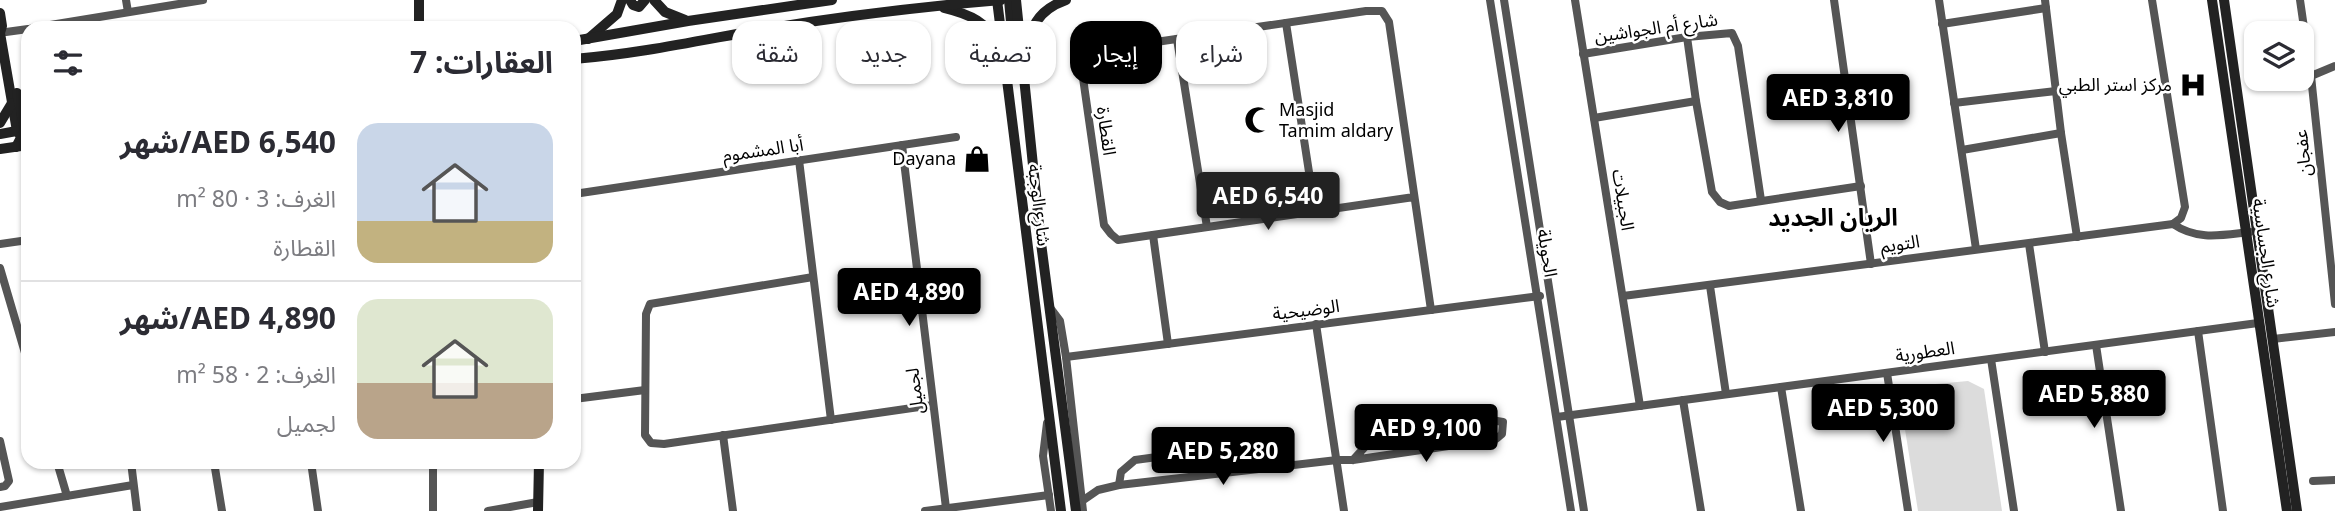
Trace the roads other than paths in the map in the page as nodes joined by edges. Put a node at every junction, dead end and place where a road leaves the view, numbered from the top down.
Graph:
1 (126, 0) edge
2 (203, 0) edge
3 (419, 0) edge
4 (622, 0) edge
5 (630, 0) edge
6 (645, 0) edge
7 (654, 0) edge
8 (832, 0) edge
9 (998, 0) edge
10 (1009, 0) edge
11 (1016, 0) edge
12 (1066, 0) edge
13 (1490, 0) edge
14 (1504, 0) edge
15 (1575, 0) edge
16 (1834, 0) edge
17 (1939, 0) edge
18 (2152, 0) edge
19 (2212, 0) edge
20 (2224, 0) edge
21 (2300, 0) edge
22 (932, 3) edge
23 (2046, 4) edge
24 (128, 12) junction
25 (0, 13) edge
26 (73, 21) edge
27 (419, 21) edge
28 (688, 21) junction
29 (979, 21) edge
30 (1000, 21) edge
31 (1018, 21) edge
32 (1036, 21) edge
33 (2303, 21) edge
34 (1286, 23) junction
35 (1942, 24) junction
36 (1267, 26) edge
37 (21, 28) edge
38 (4, 29) junction
39 (1687, 37) junction
40 (1176, 39) edge
41 (581, 40) edge
42 (587, 40) junction
43 (1583, 54) junction
44 (581, 58) edge
45 (2335, 66) edge
46 (2314, 75) edge
47 (1006, 84) edge
48 (1024, 84) edge
49 (1184, 84) edge
50 (2056, 91) junction
51 (2313, 91) edge
52 (1520, 101) junction
53 (1696, 101) junction
54 (15, 102) junction
55 (1507, 103) junction
56 (1954, 103) junction
57 (21, 107) edge
58 (1594, 118) junction
59 (0, 123) edge
60 (21, 126) edge
61 (2061, 133) junction
62 (0, 134) edge
63 (956, 137) dead end
64 (21, 138) edge
65 (21, 139) edge
66 (902, 145) junction
67 (0, 149) edge
68 (1962, 150) junction
69 (799, 160) junction
70 (1861, 186) junction
71 (581, 193) edge
72 (1414, 197) junction
73 (1761, 200) junction
74 (1315, 211) junction
75 (2172, 224) junction
76 (1207, 227) junction
77 (2257, 232) junction
78 (2245, 233) junction
79 (1153, 235) junction
80 (2077, 237) junction
81 (21, 241) edge
82 (1041, 243) junction
83 (0, 244) edge
84 (2029, 244) junction
85 (1976, 249) junction
86 (1871, 264) junction
87 (0, 268) edge
88 (813, 277) junction
89 (1710, 286) junction
90 (1550, 294) junction
91 (1538, 296) junction
92 (1623, 296) junction
93 (2335, 303) edge
94 (1050, 308) junction
95 (1432, 310) junction
96 (2258, 323) junction
97 (1316, 324) junction
98 (2198, 331) junction
99 (2335, 332) edge
100 (21, 339) edge
101 (2273, 339) junction
102 (1168, 344) junction
103 (2096, 345) junction
104 (2045, 352) junction
105 (1066, 357) junction
106 (1991, 359) junction
107 (1887, 373) junction
108 (1781, 387) junction
109 (645, 390) junction
110 (1726, 394) junction
111 (581, 398) edge
112 (1683, 400) junction
113 (933, 405) junction
114 (1640, 406) junction
115 (1048, 413) junction
116 (1569, 414) junction
117 (1557, 417) junction
118 (831, 420) junction
119 (723, 435) junction
120 (0, 441) edge
121 (1337, 460) junction
122 (1353, 460) junction
123 (1276, 467) junction
124 (59, 469) edge
125 (132, 469) edge
126 (215, 469) edge
127 (312, 469) edge
128 (433, 469) edge
129 (539, 469) edge
130 (1080, 480) junction
131 (2335, 480) edge
132 (2313, 481) dead end
133 (133, 485) junction
134 (1119, 485) junction
135 (0, 487) edge
136 (1104, 488) junction
137 (1049, 495) junction
138 (67, 496) junction
139 (0, 506) edge
140 (538, 506) edge
141 (1079, 506) edge
142 (946, 508) junction
143 (137, 511) edge
144 (222, 511) edge
145 (318, 511) edge
146 (433, 511) edge
147 (488, 511) edge
148 (733, 511) edge
149 (925, 511) edge
150 (1051, 511) edge
151 (1061, 511) edge
152 (1083, 511) edge
153 (1345, 511) edge
154 (1571, 511) edge
155 (1584, 511) edge
156 (1700, 511) edge
157 (1801, 511) edge
158 (1908, 511) edge
159 (2014, 511) edge
160 (2121, 511) edge
161 (2223, 511) edge
162 (2287, 511) edge
163 (2297, 511) edge

1 - 24 street
2 - 24 street
3 - 27 street
4 - 42 street
5 - 6 street
7 - 28 street
8 - 28 street
9 - 22 street
9 - 30 street, شارع الوجبة
10 - 82 street
11 - 31 street, شارع الوجبة
12 - 32 street
13 - 55 street, الحويلة
14 - 52 street, الحويلة
15 - 43 street, الجبيلات
16 - 70 street
17 - 35 street
18 - 75 street, التويم
19 - 78 street, شارع الجساسية
20 - 77 street, شارع الجساسية
21 - 33 street, عفجان
22 - 29 street
22 - 44 street
23 - 35 street
23 - 50 street
24 - 26 street
25 - 38 street
28 - 42 street
34 - 36 street, القطارة
34 - 72 street, القطارة
34 - 74 street
35 - 56 street
37 - 38 street
38 - 54 street
39 - 43 street, شارع أم الجواشين
39 - 53 street
39 - 73 street, شارع أم الجواشين
40 - 79 street, القطارة
41 - 42 street
43 - 58 street, الجبيلات
45 - 46 street
47 - 115 street, شارع الوجبة
48 - 82 street, شارع الوجبة
49 - 76 street
50 - 56 street
50 - 61 street
51 - 93 street, عفجان
52 - 55 street
52 - 90 street, الحويلة
53 - 58 street
53 - 73 street
54 - 57 street
54 - 59 street
54 - 60 street
55 - 91 street, الحويلة
56 - 68 street
58 - 92 street, الجبيلات
61 - 68 street
61 - 80 street
62 - 64 street
63 - 66 street, أبا المشموم
65 - 67 street
66 - 69 street, أبا المشموم
66 - 113 street, لجميل
68 - 85 street
69 - 71 street, أبا المشموم
69 - 88 street
70 - 73 street
70 - 86 street
72 - 74 street, القطارة
72 - 95 street, القطارة
74 - 76 street, القطارة
75 - 78 street
75 - 80 street, التويم
76 - 79 street, القطارة
77 - 78 street
77 - 101 street, شارع الجساسية
78 - 96 street, شارع الجساسية
79 - 102 street
80 - 84 street, التويم
81 - 83 street
82 - 94 street, شارع الوجبة
84 - 85 street, التويم
84 - 104 street
85 - 86 street, التويم
86 - 89 street, التويم
87 - 100 street
88 - 109 street
88 - 118 street
89 - 92 street, التويم
89 - 110 street
90 - 91 street, الوضيحية
90 - 116 street, الحويلة
91 - 95 street, الوضيحية
91 - 117 street, الحويلة
92 - 114 street, الجبيلات
94 - 105 street, شارع الوجبة
94 - 141 street, شارع الوجبة
95 - 97 street, الوضيحية
96 - 98 street, العطورية
96 - 162 street, شارع الجساسية
97 - 102 street, الوضيحية
97 - 121 street
98 - 103 street, العطورية
98 - 161 street
99 - 101 street
101 - 163 street, شارع الجساسية
102 - 105 street, الوضيحية
103 - 104 street, العطورية
103 - 160 street
104 - 106 street, العطورية
105 - 130 street, شارع الوجبة
106 - 107 street, العطورية
106 - 159 street
107 - 108 street, العطورية
107 - 158 street
108 - 110 street, العطورية
108 - 157 street
109 - 111 street
109 - 119 street
110 - 112 street, العطورية
112 - 114 street, العطورية
112 - 156 street
113 - 118 street
113 - 142 street, لجميل
114 - 116 street, العطورية
115 - 137 street, شارع الوجبة
115 - 151 street, شارع الوجبة
116 - 117 street, العطورية
116 - 155 street, الحويلة
117 - 154 street, الحويلة
118 - 119 street
119 - 148 street
120 - 135 street
121 - 122 street
121 - 123 street
121 - 153 street
122 - 122 street
123 - 134 street
123 - 134 street
124 - 138 street
125 - 133 street
126 - 144 street
127 - 145 street
128 - 146 street
129 - 140 street
130 - 136 street
130 - 141 street, شارع الوجبة
131 - 132 street
133 - 138 street
133 - 143 street
134 - 136 street
136 - 141 street
137 - 142 street
137 - 150 street, شارع الوجبة
138 - 139 street
140 - 147 street
141 - 152 street, شارع الوجبة
142 - 149 street

